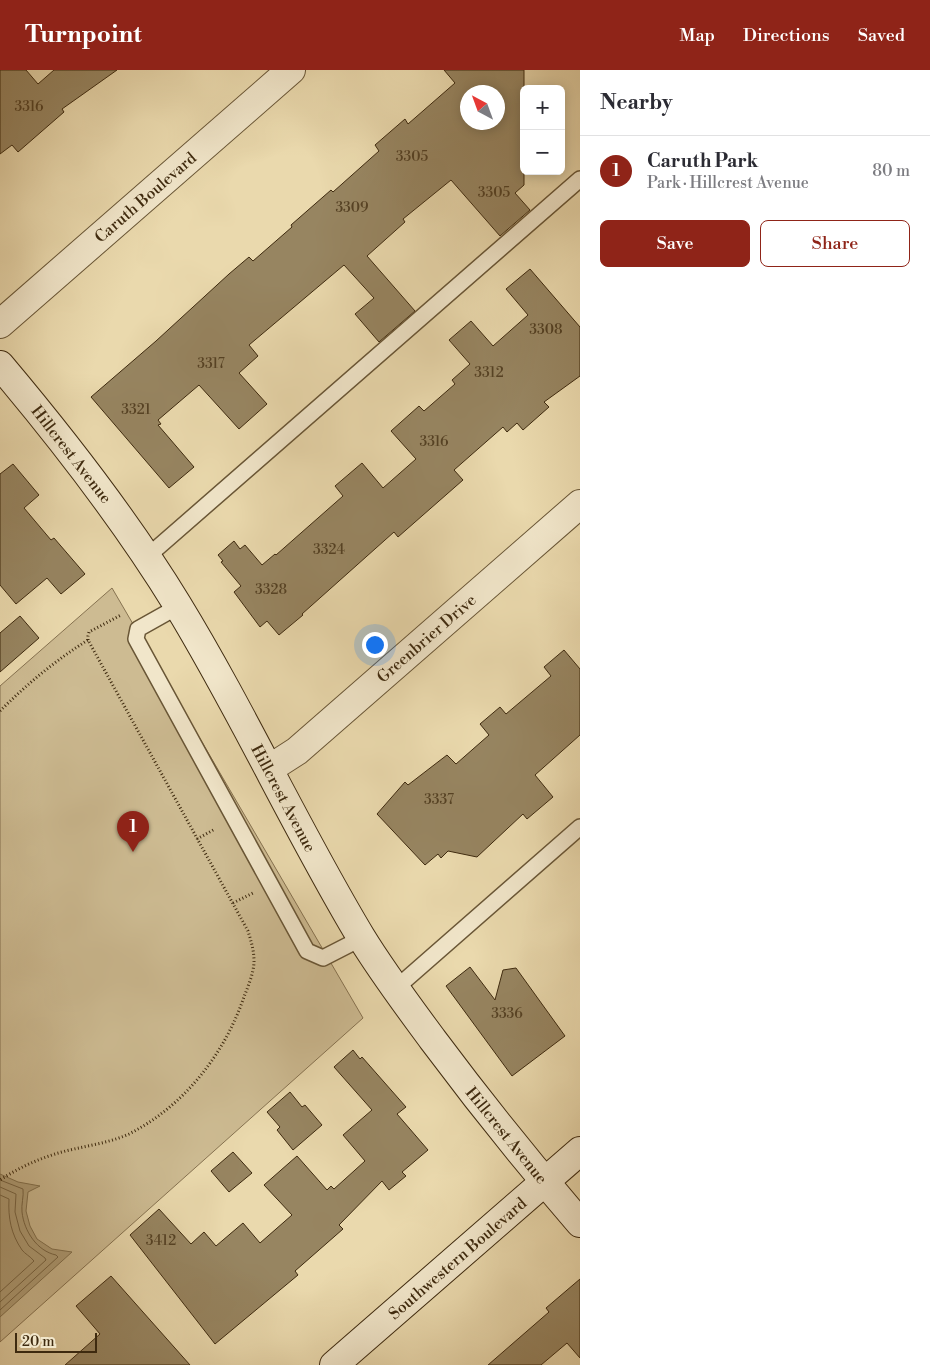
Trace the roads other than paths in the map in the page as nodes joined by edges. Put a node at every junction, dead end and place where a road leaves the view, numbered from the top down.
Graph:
1 (291, 70) edge
2 (580, 179) edge
3 (0, 324) edge
4 (0, 365) edge
5 (580, 504) edge
6 (148, 556) junction
7 (179, 606) junction
8 (269, 769) junction
9 (580, 827) edge
10 (362, 938) junction
11 (395, 989) junction
12 (580, 1152) edge
13 (545, 1182) junction
14 (580, 1223) edge
15 (334, 1365) edge

1 - 3 street, Caruth Boulevard
2 - 6 lane
4 - 6 street, Hillcrest Avenue
5 - 8 street, Greenbrier Drive
6 - 7 street, Hillcrest Avenue
7 - 8 street, Hillcrest Avenue
7 - 10 lane
8 - 10 street, Hillcrest Avenue
9 - 11 lane
10 - 11 street, Hillcrest Avenue
11 - 13 street, Hillcrest Avenue
12 - 13 street, Southwestern Boulevard
13 - 14 street, Hillcrest Avenue
13 - 15 street, Southwestern Boulevard

